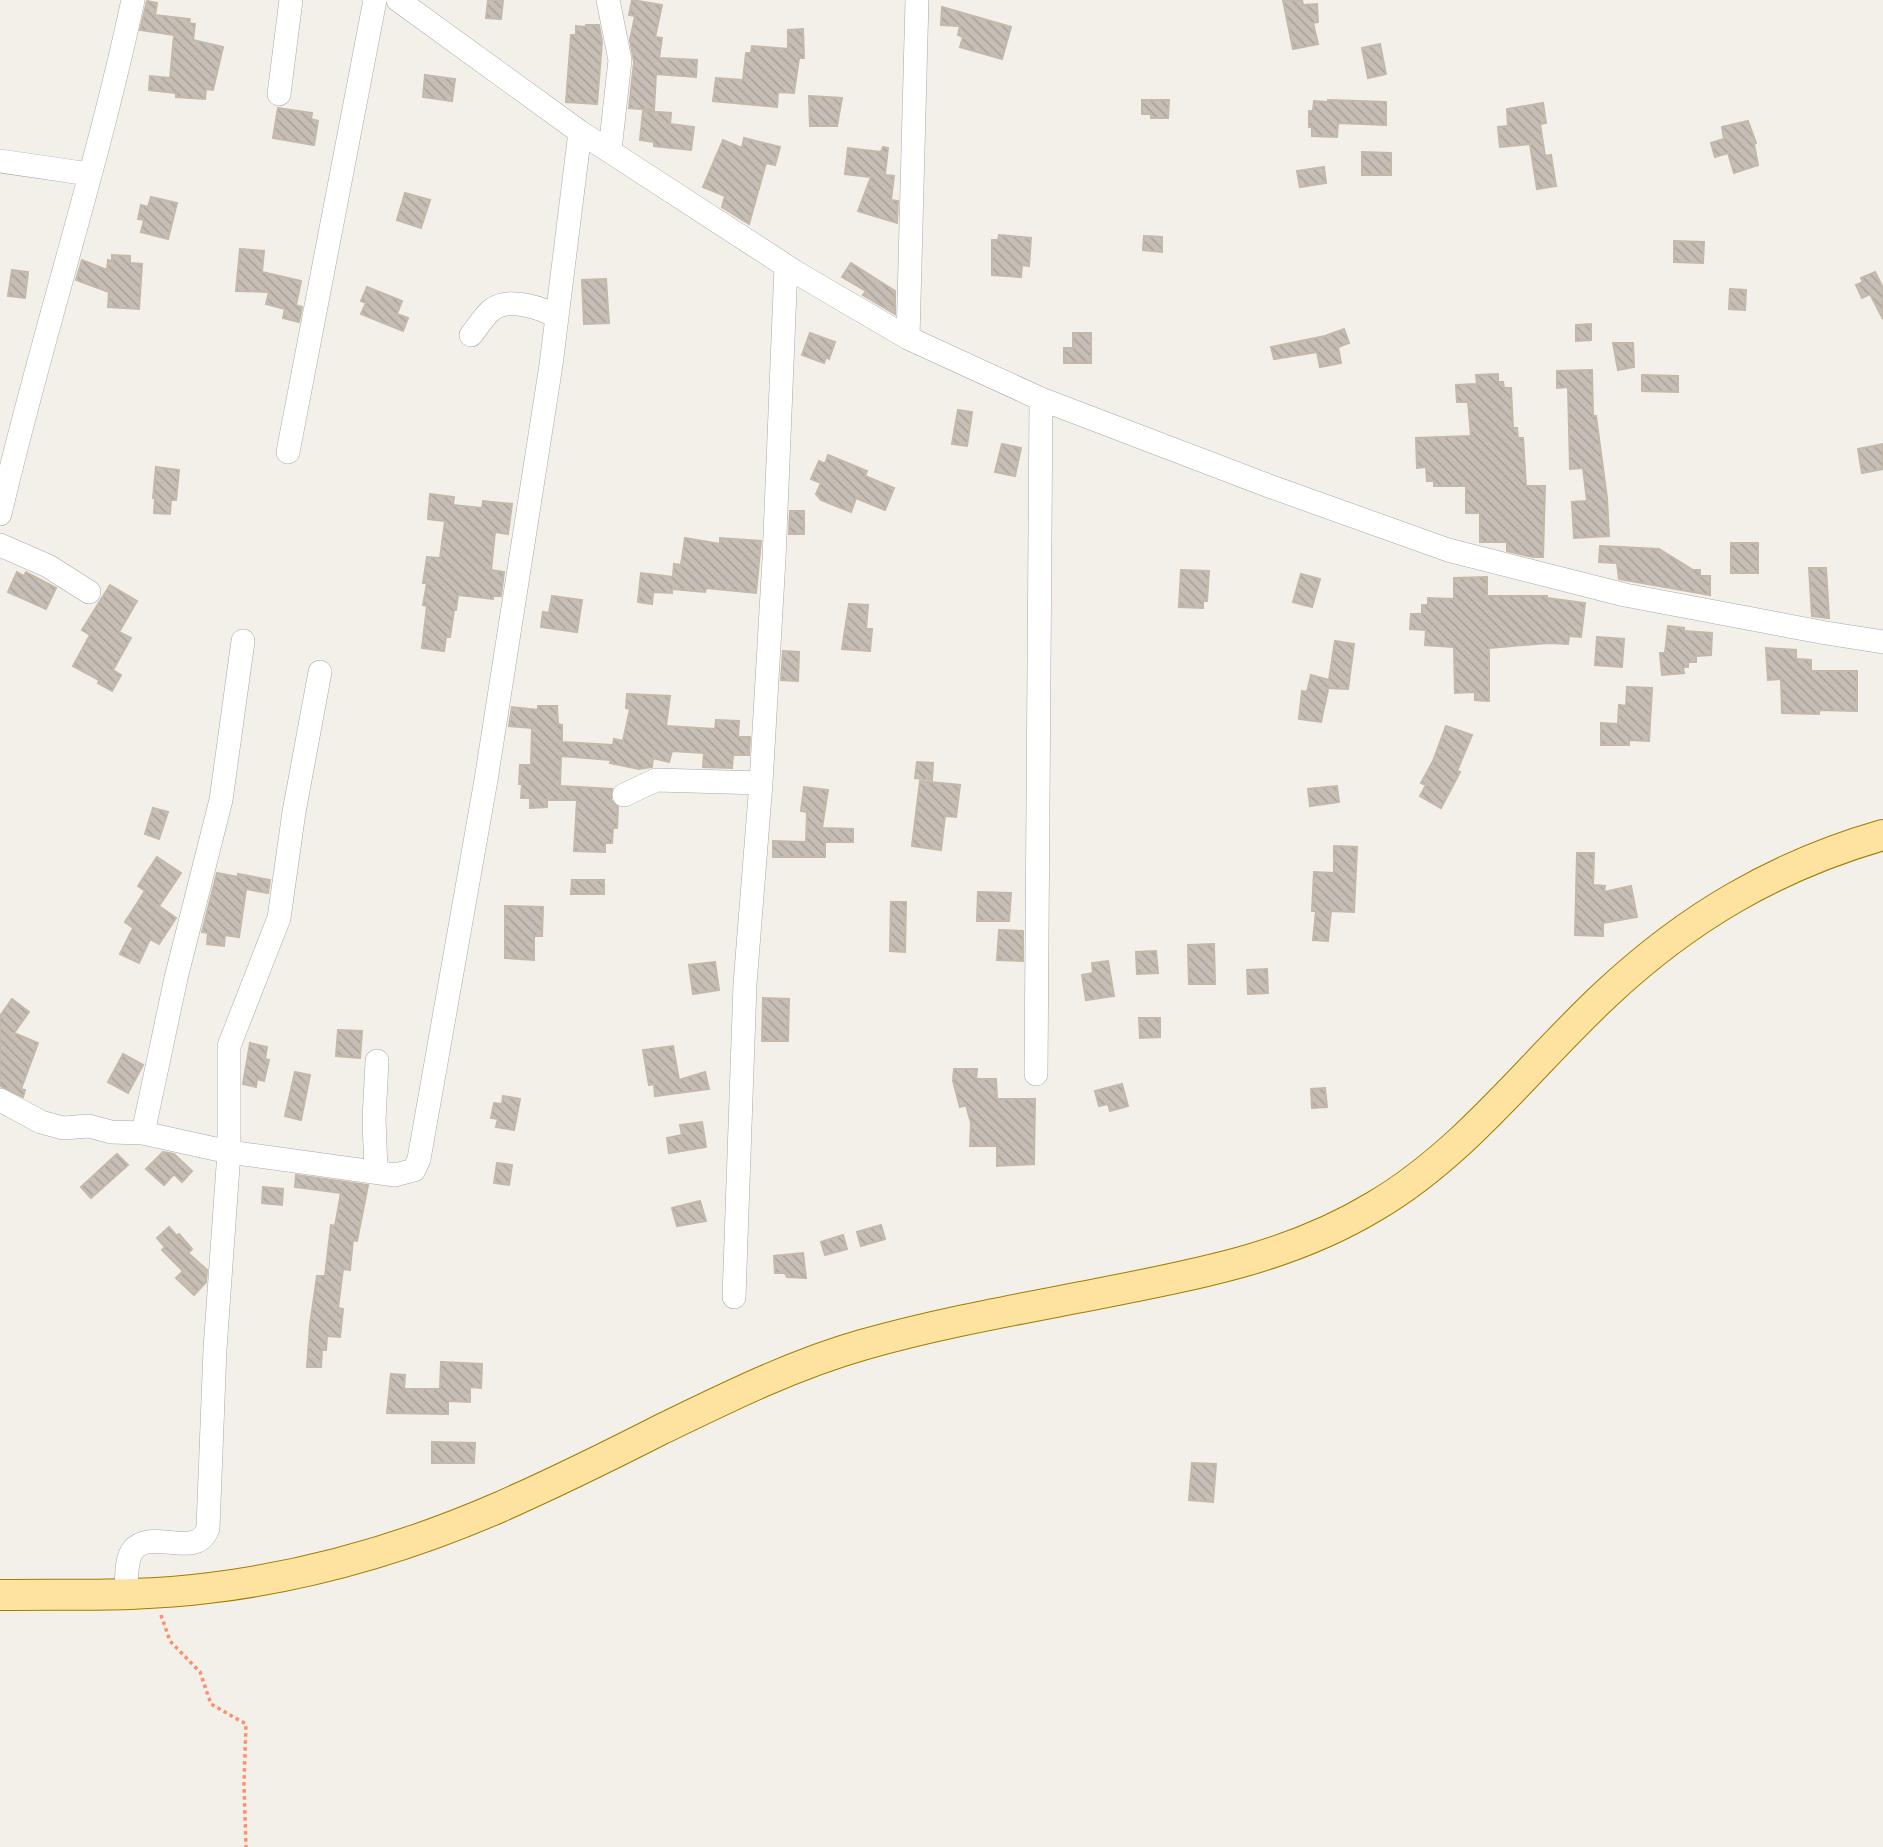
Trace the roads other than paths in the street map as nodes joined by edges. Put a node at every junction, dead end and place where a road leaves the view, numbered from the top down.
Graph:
1 (133, 0) edge
2 (291, 0) edge
3 (375, 0) edge
4 (398, 0) edge
5 (608, 0) edge
6 (917, 0) edge
7 (279, 94) dead end
8 (580, 132) junction
9 (610, 150) junction
10 (0, 161) edge
11 (89, 174) junction
12 (786, 266) junction
13 (557, 317) junction
14 (471, 335) dead end
15 (908, 338) junction
16 (1041, 399) junction
17 (288, 453) dead end
18 (0, 514) edge
19 (0, 545) edge
20 (89, 592) dead end
21 (243, 641) dead end
22 (1883, 642) edge
23 (320, 672) dead end
24 (761, 783) junction
25 (624, 794) dead end
26 (1883, 835) edge
27 (377, 1061) dead end
28 (1036, 1074) dead end
29 (0, 1100) edge
30 (144, 1133) junction
31 (229, 1152) junction
32 (376, 1171) junction
33 (734, 1297) dead end
34 (139, 1593) junction
35 (0, 1595) edge

1 - 11 street
2 - 7 street
3 - 17 street
4 - 8 street
5 - 9 street
6 - 15 street
8 - 9 street
8 - 13 street
9 - 12 street
10 - 11 street
11 - 18 street
12 - 15 street
12 - 24 street
13 - 14 street
13 - 32 street
15 - 16 street
16 - 22 street
16 - 28 street
19 - 20 street
21 - 30 street
23 - 31 street
24 - 25 street
24 - 33 street
26 - 34 main road
27 - 32 street
29 - 30 street
30 - 31 street
31 - 32 street
31 - 34 street
34 - 35 main road

